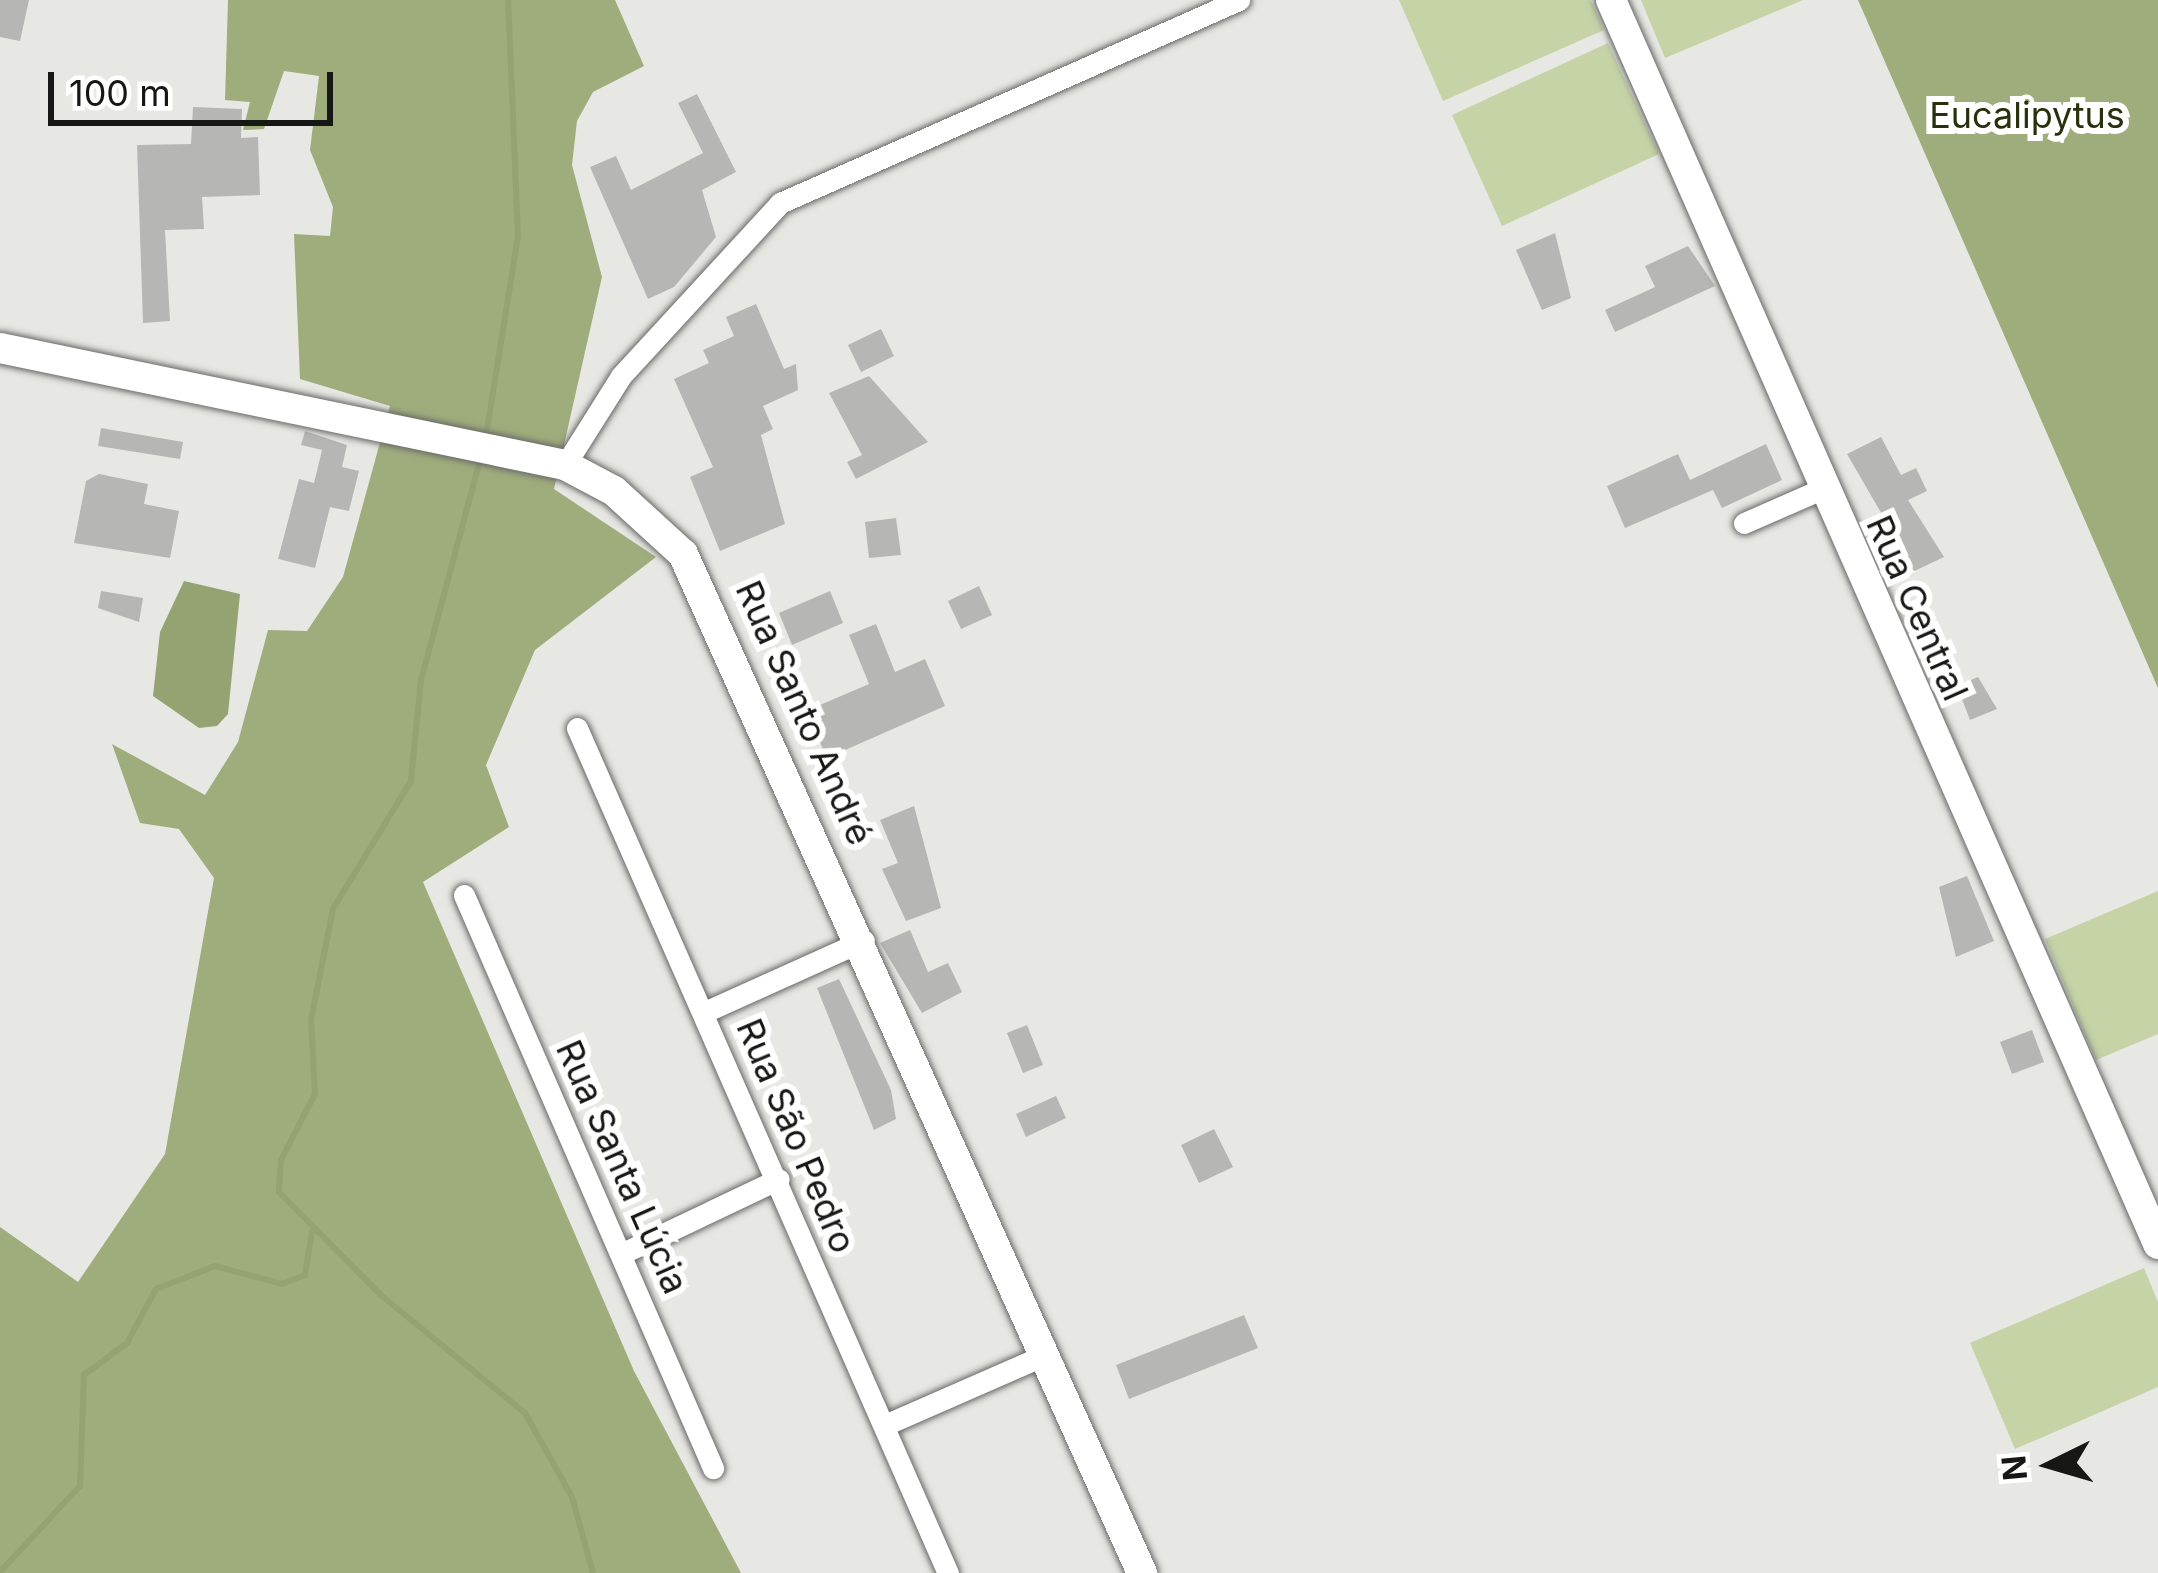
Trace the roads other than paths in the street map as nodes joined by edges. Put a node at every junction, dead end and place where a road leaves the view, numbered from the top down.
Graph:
1 (1239, 0) edge
2 (1611, 0) edge
3 (0, 348) edge
4 (565, 465) junction
5 (1822, 489) junction
6 (1744, 523) dead end
7 (577, 728) dead end
8 (464, 895) dead end
9 (864, 940) junction
10 (707, 1011) junction
11 (779, 1179) junction
12 (2158, 1244) edge
13 (625, 1252) junction
14 (1042, 1356) junction
15 (885, 1425) junction
16 (713, 1468) dead end
17 (949, 1573) edge
18 (1142, 1573) edge

1 - 4 street
2 - 5 street, Rua Central
3 - 4 street, Rua Santo André
4 - 9 street, Rua Santo André
5 - 6 street
5 - 12 street, Rua Central
7 - 10 street, Rua São Pedro
8 - 13 street, Rua Santa Lúcia
9 - 10 street
9 - 14 street, Rua Santo André
10 - 11 street, Rua São Pedro
11 - 13 street
11 - 15 street, Rua São Pedro
13 - 16 street, Rua Santa Lúcia
14 - 15 street
14 - 18 street, Rua Santo André
15 - 17 street, Rua São Pedro

